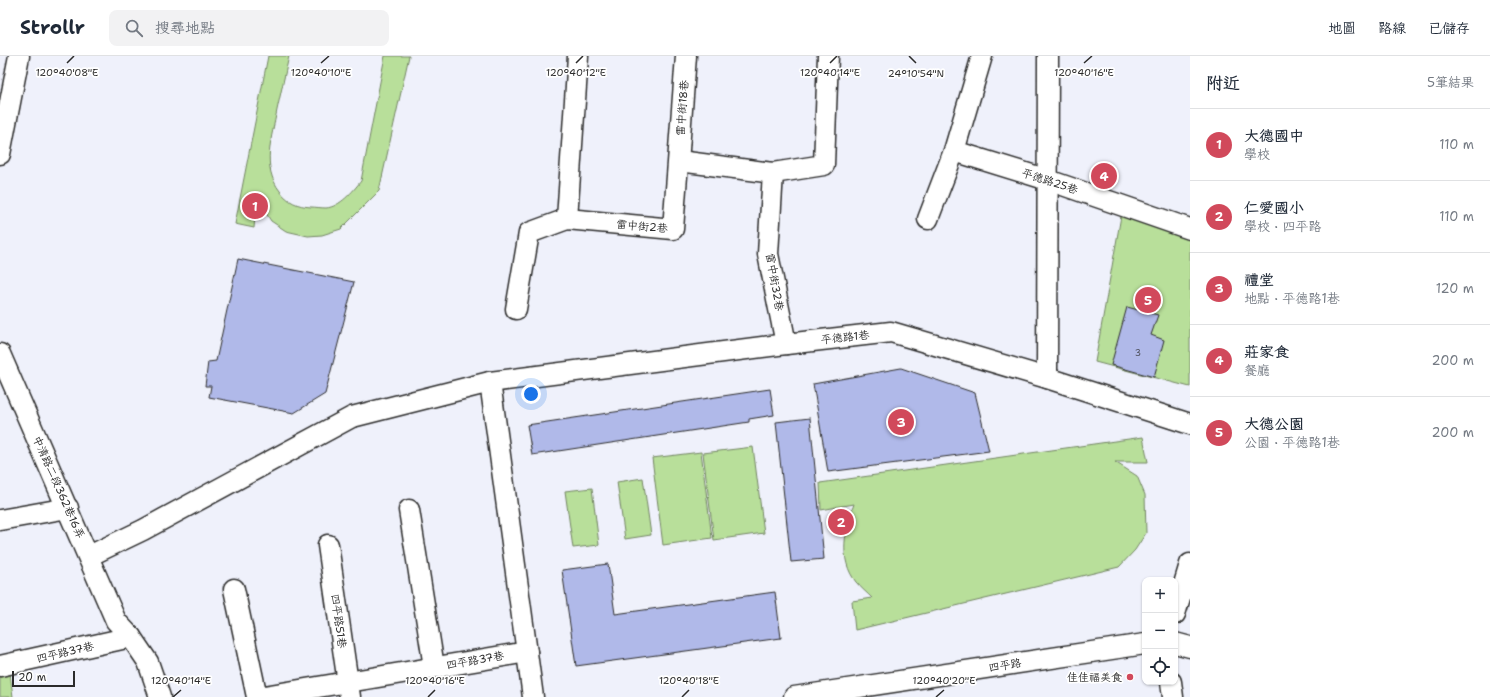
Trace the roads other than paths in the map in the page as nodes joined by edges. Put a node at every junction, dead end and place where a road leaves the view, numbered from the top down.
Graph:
1 (19, 56) edge
2 (578, 56) edge
3 (686, 56) edge
4 (828, 56) edge
5 (982, 56) edge
6 (1048, 56) edge
7 (954, 151) junction
8 (0, 154) edge
9 (679, 161) junction
10 (773, 173) junction
11 (1048, 180) junction
12 (566, 219) junction
13 (928, 219) dead end
14 (1190, 230) edge
15 (516, 309) dead end
16 (786, 344) junction
17 (0, 354) edge
18 (1047, 378) junction
19 (490, 382) junction
20 (1190, 424) edge
21 (68, 508) junction
22 (409, 510) dead end
23 (0, 520) edge
24 (328, 545) dead end
25 (89, 556) junction
26 (1190, 564) edge
27 (234, 589) dead end
28 (1175, 613) edge
29 (131, 637) junction
30 (1142, 644) edge
31 (1178, 644) edge
32 (1190, 647) edge
33 (527, 652) junction
34 (0, 666) edge
35 (434, 667) junction
36 (1171, 685) edge
37 (349, 690) edge
38 (160, 697) edge
39 (258, 697) edge
40 (533, 697) edge
41 (794, 697) edge
42 (1173, 697) edge

1 - 8 street
2 - 12 street
3 - 9 street, 雷中街18巷
4 - 10 street
5 - 7 street
6 - 11 street
7 - 11 street, 平德路25巷
7 - 13 street
9 - 10 street
9 - 12 street, 雷中街2巷
10 - 16 street, 雷中街32巷
11 - 14 street, 平德路25巷
11 - 18 street
12 - 15 street, 雷中街2巷
16 - 18 street, 平德路1巷
16 - 19 street, 平德路1巷
17 - 21 street, 中清路二段362巷16弄
18 - 20 street, 平德路1巷
19 - 25 street, 平德路1巷
19 - 33 street
21 - 23 street
21 - 25 street, 中清路二段362巷16弄
22 - 35 street
24 - 37 street, 四平路51巷
25 - 29 street, 中清路二段362巷16弄
26 - 28 street
27 - 39 street
29 - 34 street, 四平路37巷
29 - 38 street
30 - 41 street, 四平路
31 - 32 street
33 - 35 street, 四平路37巷
33 - 40 street
35 - 37 street, 四平路37巷
36 - 42 street
37 - 39 street, 四平路37巷

